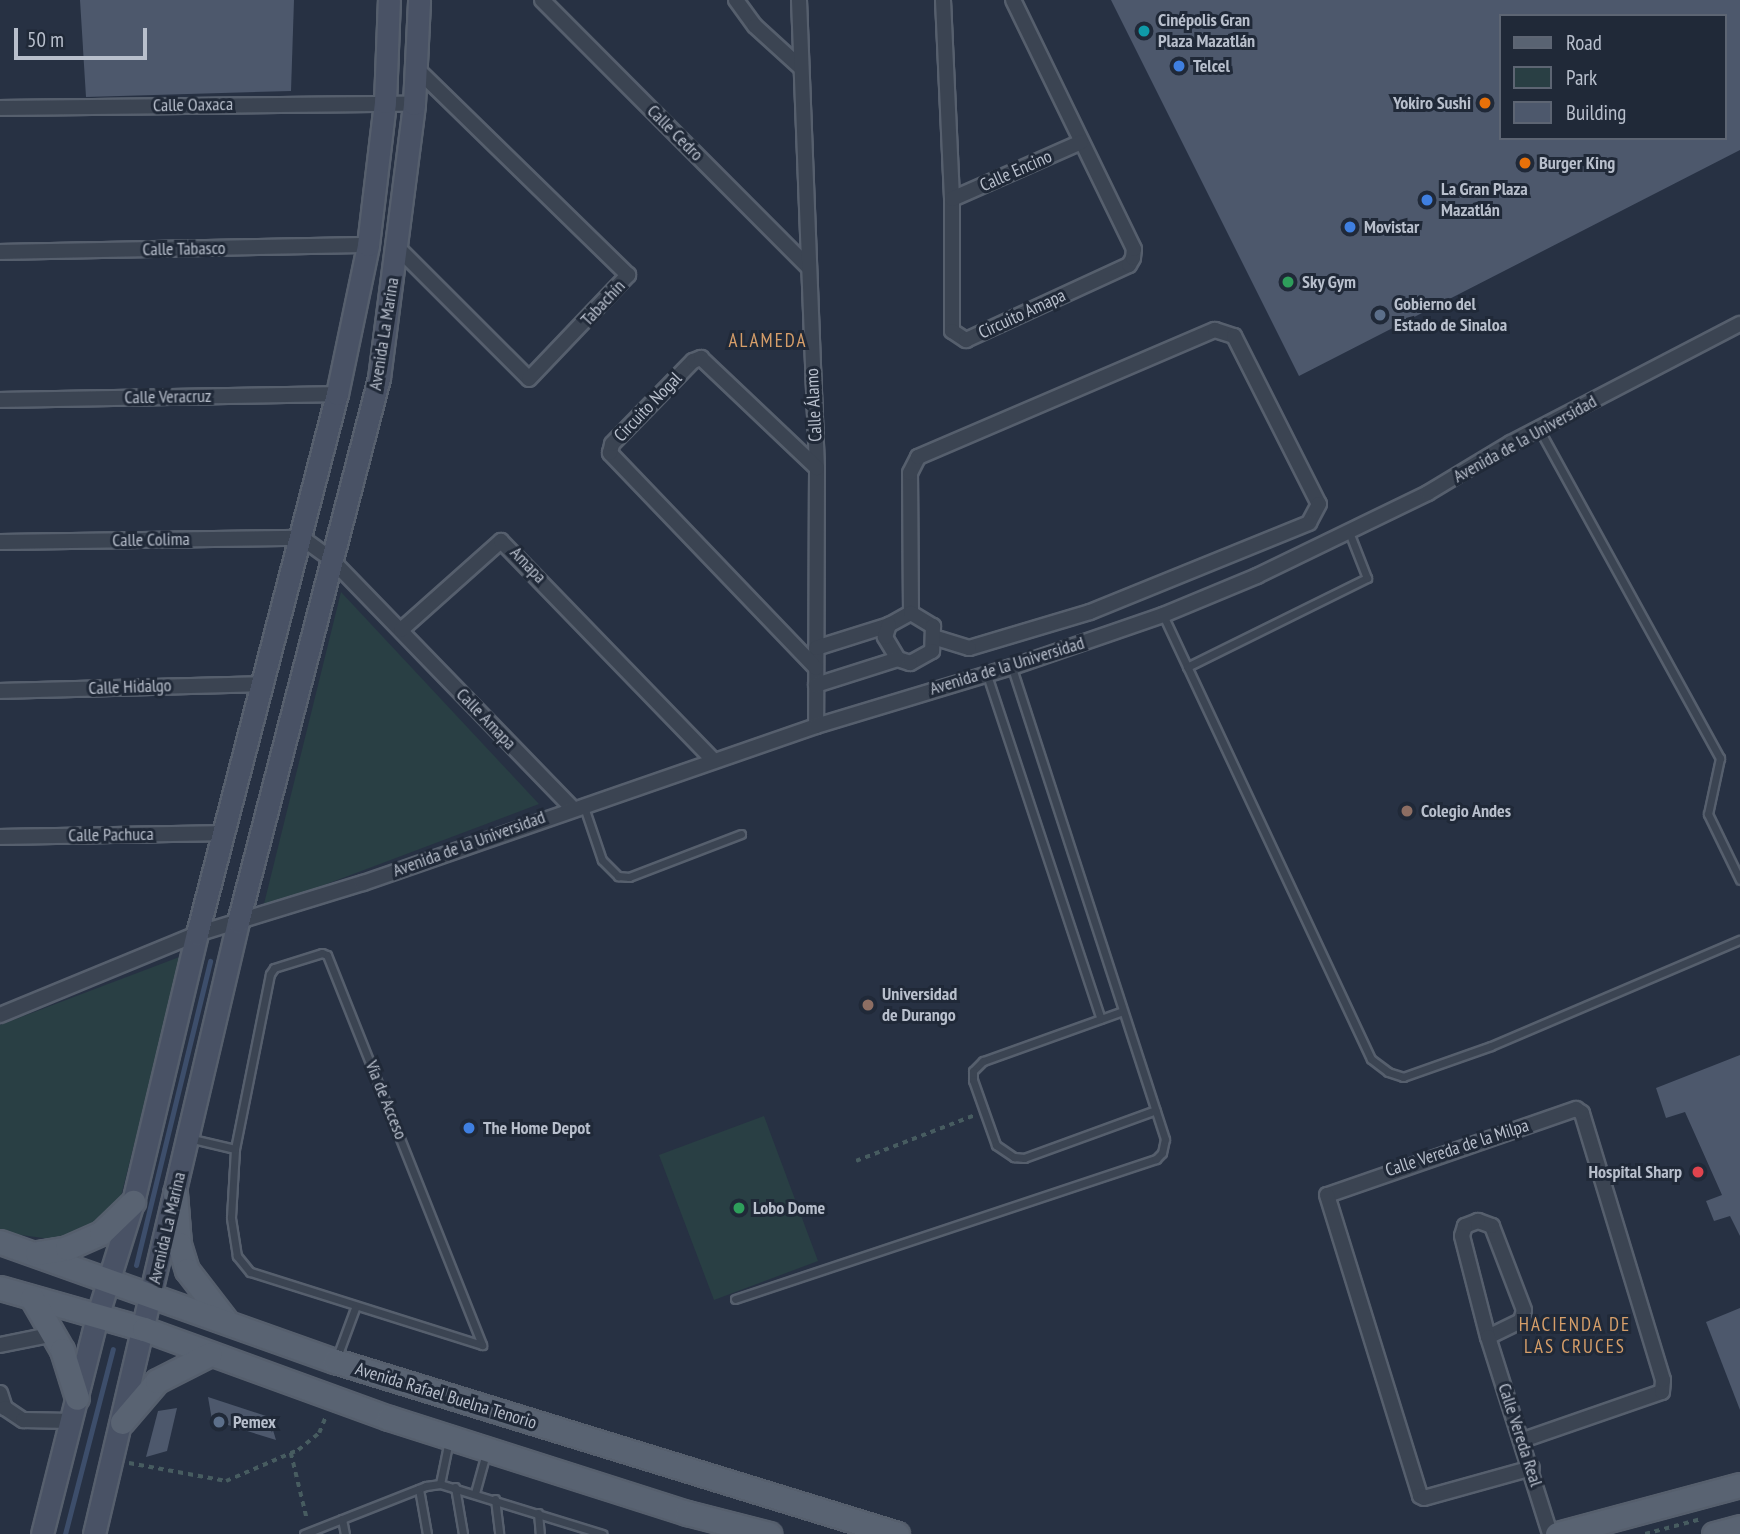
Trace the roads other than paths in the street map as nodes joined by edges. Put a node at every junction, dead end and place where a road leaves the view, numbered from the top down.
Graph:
1 (389, 0) edge
2 (419, 0) edge
3 (542, 0) edge
4 (736, 0) edge
5 (799, 0) edge
6 (943, 0) edge
7 (1013, 0) edge
8 (800, 67) junction
9 (416, 68) junction
10 (385, 102) junction
11 (414, 104) junction
12 (0, 108) edge
13 (1081, 142) junction
14 (952, 199) junction
15 (368, 245) junction
16 (398, 248) junction
17 (0, 252) edge
18 (808, 267) junction
19 (1740, 324) edge
20 (337, 394) junction
21 (0, 400) edge
22 (1539, 429) junction
23 (817, 468) junction
24 (1349, 531) junction
25 (302, 538) junction
26 (0, 542) edge
27 (331, 559) junction
28 (911, 613) junction
29 (1163, 615) junction
30 (889, 625) junction
31 (401, 630) junction
32 (936, 638) junction
33 (816, 648) junction
34 (898, 659) junction
35 (1012, 667) junction
36 (1187, 667) junction
37 (816, 668) junction
38 (987, 674) junction
39 (261, 684) junction
40 (816, 685) junction
41 (0, 691) edge
42 (816, 726) junction
43 (714, 761) junction
44 (577, 806) junction
45 (223, 833) junction
46 (741, 834) dead end
47 (0, 837) edge
48 (1740, 880) edge
49 (238, 922) junction
50 (197, 934) junction
51 (1740, 940) edge
52 (1123, 1011) junction
53 (0, 1015) edge
54 (1101, 1020) junction
55 (1156, 1110) junction
56 (188, 1138) junction
57 (235, 1149) junction
58 (175, 1193) junction
59 (133, 1202) junction
60 (0, 1242) edge
61 (36, 1254) junction
62 (109, 1280) junction
63 (0, 1288) edge
64 (152, 1295) junction
65 (32, 1298) junction
66 (735, 1299) dead end
67 (355, 1308) junction
68 (97, 1317) junction
69 (227, 1322) junction
70 (144, 1329) junction
71 (54, 1334) junction
72 (1488, 1337) junction
73 (0, 1345) edge
74 (210, 1354) junction
75 (335, 1361) junction
76 (0, 1393) edge
77 (77, 1398) junction
78 (71, 1421) junction
79 (122, 1422) junction
80 (449, 1437) junction
81 (1523, 1440) junction
82 (488, 1449) junction
83 (1532, 1468) junction
84 (440, 1485) junction
85 (1740, 1485) edge
86 (456, 1487) junction
87 (419, 1489) junction
88 (475, 1493) junction
89 (495, 1499) junction
90 (538, 1513) junction
91 (342, 1519) junction
92 (1711, 1526) edge
93 (1740, 1527) edge
94 (578, 1530) edge
95 (865, 1530) edge
96 (307, 1533) edge
97 (42, 1534) edge
98 (94, 1534) edge
99 (345, 1534) edge
100 (427, 1534) edge
101 (463, 1534) edge
102 (499, 1534) edge
103 (540, 1534) edge
104 (603, 1534) edge
105 (769, 1534) edge
106 (897, 1534) edge
107 (1550, 1534) edge
108 (1557, 1534) edge

1 - 10 main road, Avenida La Marina
2 - 9 main road, Avenida La Marina
3 - 18 street, Calle Cedro
4 - 8 street
5 - 8 street, Calle Álamo
6 - 14 street, Circuito Amapa
7 - 13 street, Circuito Amapa
8 - 18 street, Calle Álamo
9 - 11 main road, Avenida La Marina
9 - 16 street, Tabachín
10 - 11 street
10 - 12 street, Calle Oaxaca
10 - 15 main road, Avenida La Marina
11 - 16 main road, Avenida La Marina
13 - 14 street, Calle Encino
13 - 14 street, Circuito Amapa
15 - 17 street, Calle Tabasco
15 - 20 main road, Avenida La Marina
16 - 27 main road, Avenida La Marina
18 - 23 street, Calle Álamo
19 - 22 street, Avenida de la Universidad
20 - 21 street, Calle Veracruz
20 - 25 main road, Avenida La Marina
22 - 24 street, Avenida de la Universidad
22 - 48 lane
23 - 33 street, Calle Álamo
23 - 37 street, Circuito Nogal
24 - 29 street, Avenida de la Universidad
24 - 36 lane
25 - 26 street, Calle Colima
25 - 27 street
25 - 39 main road, Avenida La Marina
27 - 31 street
27 - 49 main road, Avenida La Marina
28 - 30 street
28 - 32 street
28 - 32 street
29 - 35 street, Avenida de la Universidad
29 - 36 lane
30 - 33 street
30 - 34 street
31 - 43 street, Amapa
31 - 44 street, Calle Amapa
32 - 34 street
33 - 37 street, Calle Álamo
34 - 40 street
35 - 38 street, Avenida de la Universidad
35 - 52 lane
36 - 51 lane
37 - 40 street, Calle Álamo
38 - 42 street, Avenida de la Universidad
38 - 54 lane
39 - 41 street, Calle Hidalgo
39 - 45 main road, Avenida La Marina
40 - 42 street, Calle Álamo
42 - 43 street, Avenida de la Universidad
43 - 44 street, Avenida de la Universidad
44 - 46 lane
44 - 49 street, Avenida de la Universidad
45 - 47 street, Calle Pachuca
45 - 50 main road, Avenida La Marina
49 - 50 street
49 - 56 main road, Avenida La Marina
50 - 53 street
50 - 59 main road, Avenida La Marina
52 - 54 lane
52 - 55 lane
54 - 55 lane
55 - 66 lane
56 - 57 lane
56 - 58 main road, Avenida La Marina
57 - 67 lane, Vía de Acceso
57 - 67 lane, Vía de Acceso
58 - 64 main road, Avenida La Marina
58 - 69 main road
59 - 61 main road
59 - 62 main road, Avenida La Marina
60 - 61 main road, Avenida Rafael Buelna Tenorio
61 - 62 main road, Avenida Rafael Buelna Tenorio
62 - 64 main road, Avenida Rafael Buelna Tenorio
62 - 68 main road, Avenida La Marina
63 - 65 main road, Avenida Rafael Buelna Tenorio
64 - 69 main road, Avenida Rafael Buelna Tenorio
64 - 70 main road, Avenida La Marina
65 - 68 main road, Avenida Rafael Buelna Tenorio
65 - 71 main road
67 - 75 lane
68 - 70 main road, Avenida Rafael Buelna Tenorio
68 - 77 main road, Avenida La Marina
69 - 75 main road, Avenida Rafael Buelna Tenorio
70 - 74 main road, Avenida Rafael Buelna Tenorio
70 - 79 main road, Avenida La Marina
71 - 73 street
71 - 77 main road
72 - 72 street, Calle Vereda Real
72 - 81 street, Calle Vereda Real
74 - 79 main road
74 - 80 main road, Avenida Rafael Buelna Tenorio
75 - 95 main road, Avenida Rafael Buelna Tenorio
76 - 78 street
77 - 78 main road, Avenida La Marina
78 - 97 main road, Avenida La Marina
79 - 98 main road, Avenida La Marina
80 - 82 main road, Avenida Rafael Buelna Tenorio
80 - 84 lane
81 - 83 street, Calle Vereda Real
81 - 83 street, Calle Vereda de la Milpa
82 - 88 lane
82 - 105 main road, Avenida Rafael Buelna Tenorio
83 - 107 street, Calle Vereda Real
84 - 86 lane
84 - 87 lane
85 - 108 main road
86 - 88 lane
86 - 101 lane
87 - 91 lane
87 - 100 lane
88 - 89 lane
89 - 90 lane
89 - 102 lane
90 - 94 lane
90 - 103 lane
91 - 96 lane
91 - 99 lane
92 - 93 main road
94 - 104 lane
95 - 106 main road, Avenida Rafael Buelna Tenorio

